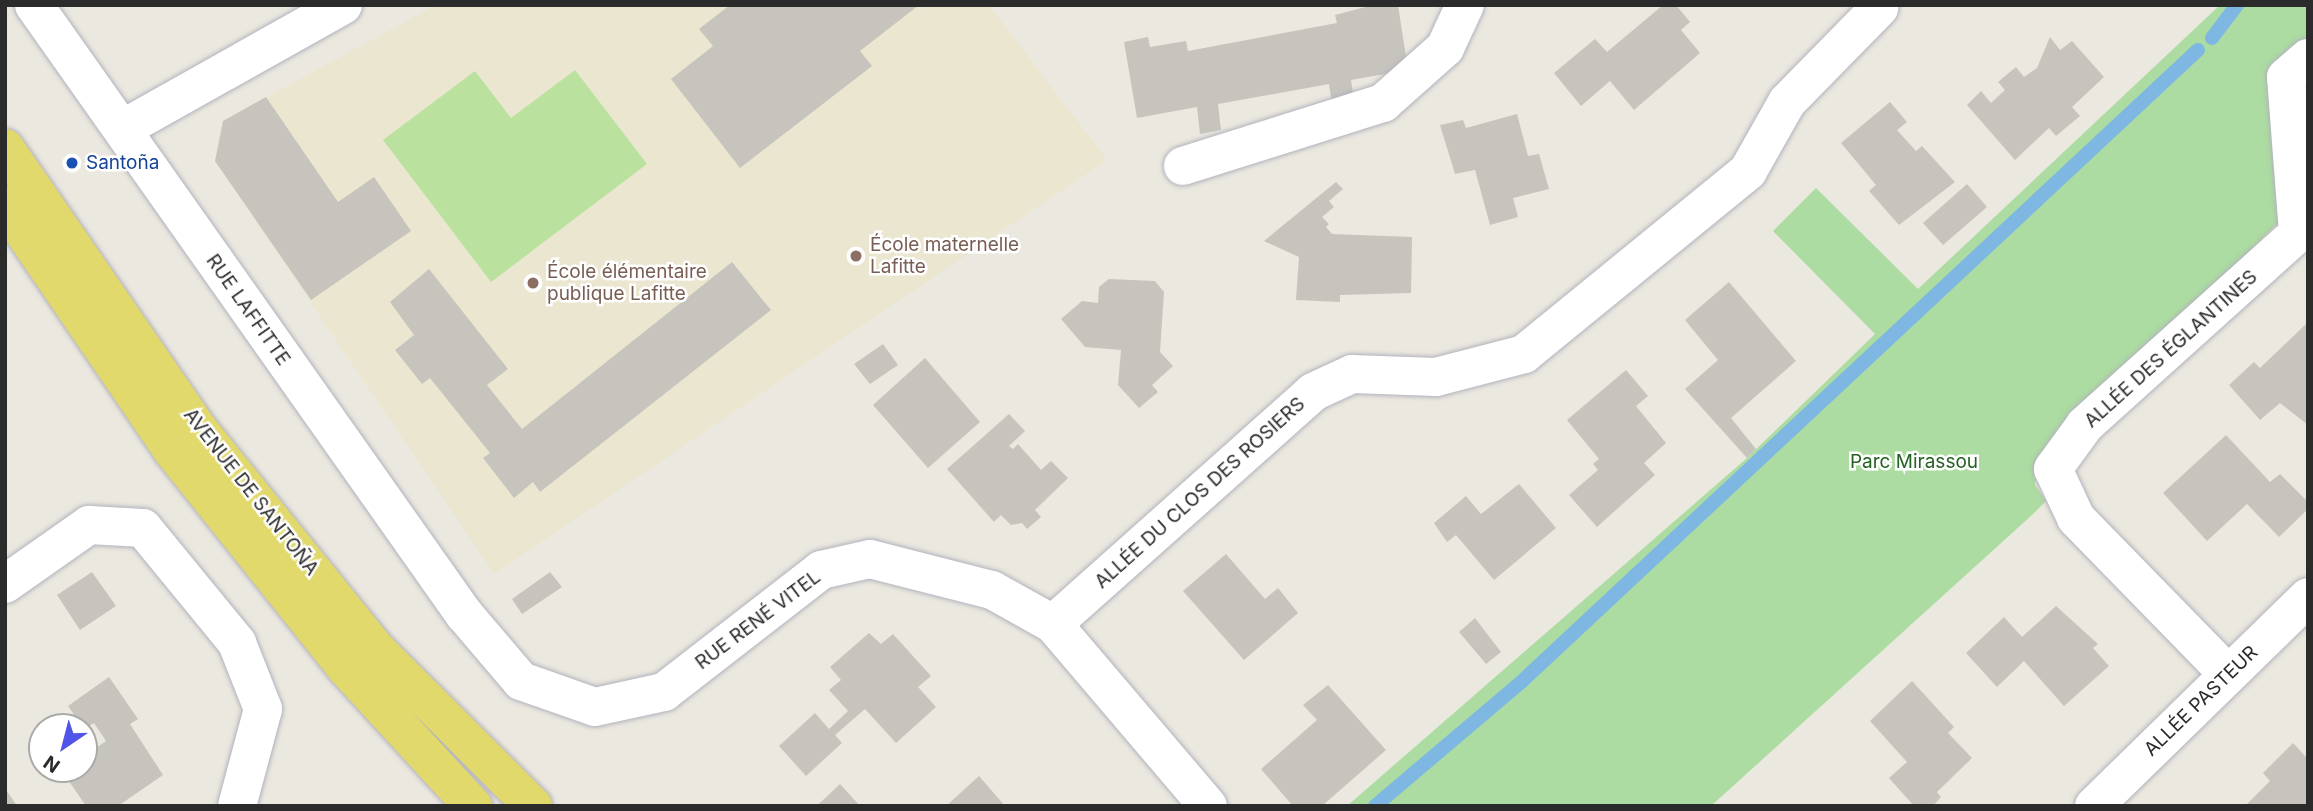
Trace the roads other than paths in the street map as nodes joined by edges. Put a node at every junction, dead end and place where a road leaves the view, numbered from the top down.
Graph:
1 (34, 5) edge
2 (343, 5) edge
3 (1465, 5) edge
4 (1879, 8) dead end
5 (2308, 58) edge
6 (124, 128) junction
7 (5, 148) edge
8 (1183, 166) dead end
9 (5, 205) edge
10 (5, 584) edge
11 (2308, 597) edge
12 (464, 614) joint
13 (1053, 624) junction
14 (2228, 674) junction
15 (237, 806) edge
16 (473, 806) edge
17 (533, 806) edge
18 (1208, 806) edge
19 (2094, 806) edge

1 - 6 street, RUE LAFFITTE
2 - 6 street
3 - 8 street
4 - 13 street, ALLÉE DU CLOS DES ROSIERS
5 - 14 street, ALLÉE DES ÉGLANTINES
6 - 12 street, RUE LAFFITTE
7 - 17 main road, AVENUE DE SANTOÑA
9 - 16 main road, AVENUE DE SANTOÑA
10 - 15 street
11 - 14 street, ALLÉE PASTEUR
12 - 13 street, RUE RENÉ VITEL
13 - 18 street, RUE RENÉ VITEL
14 - 19 street, ALLÉE PASTEUR

